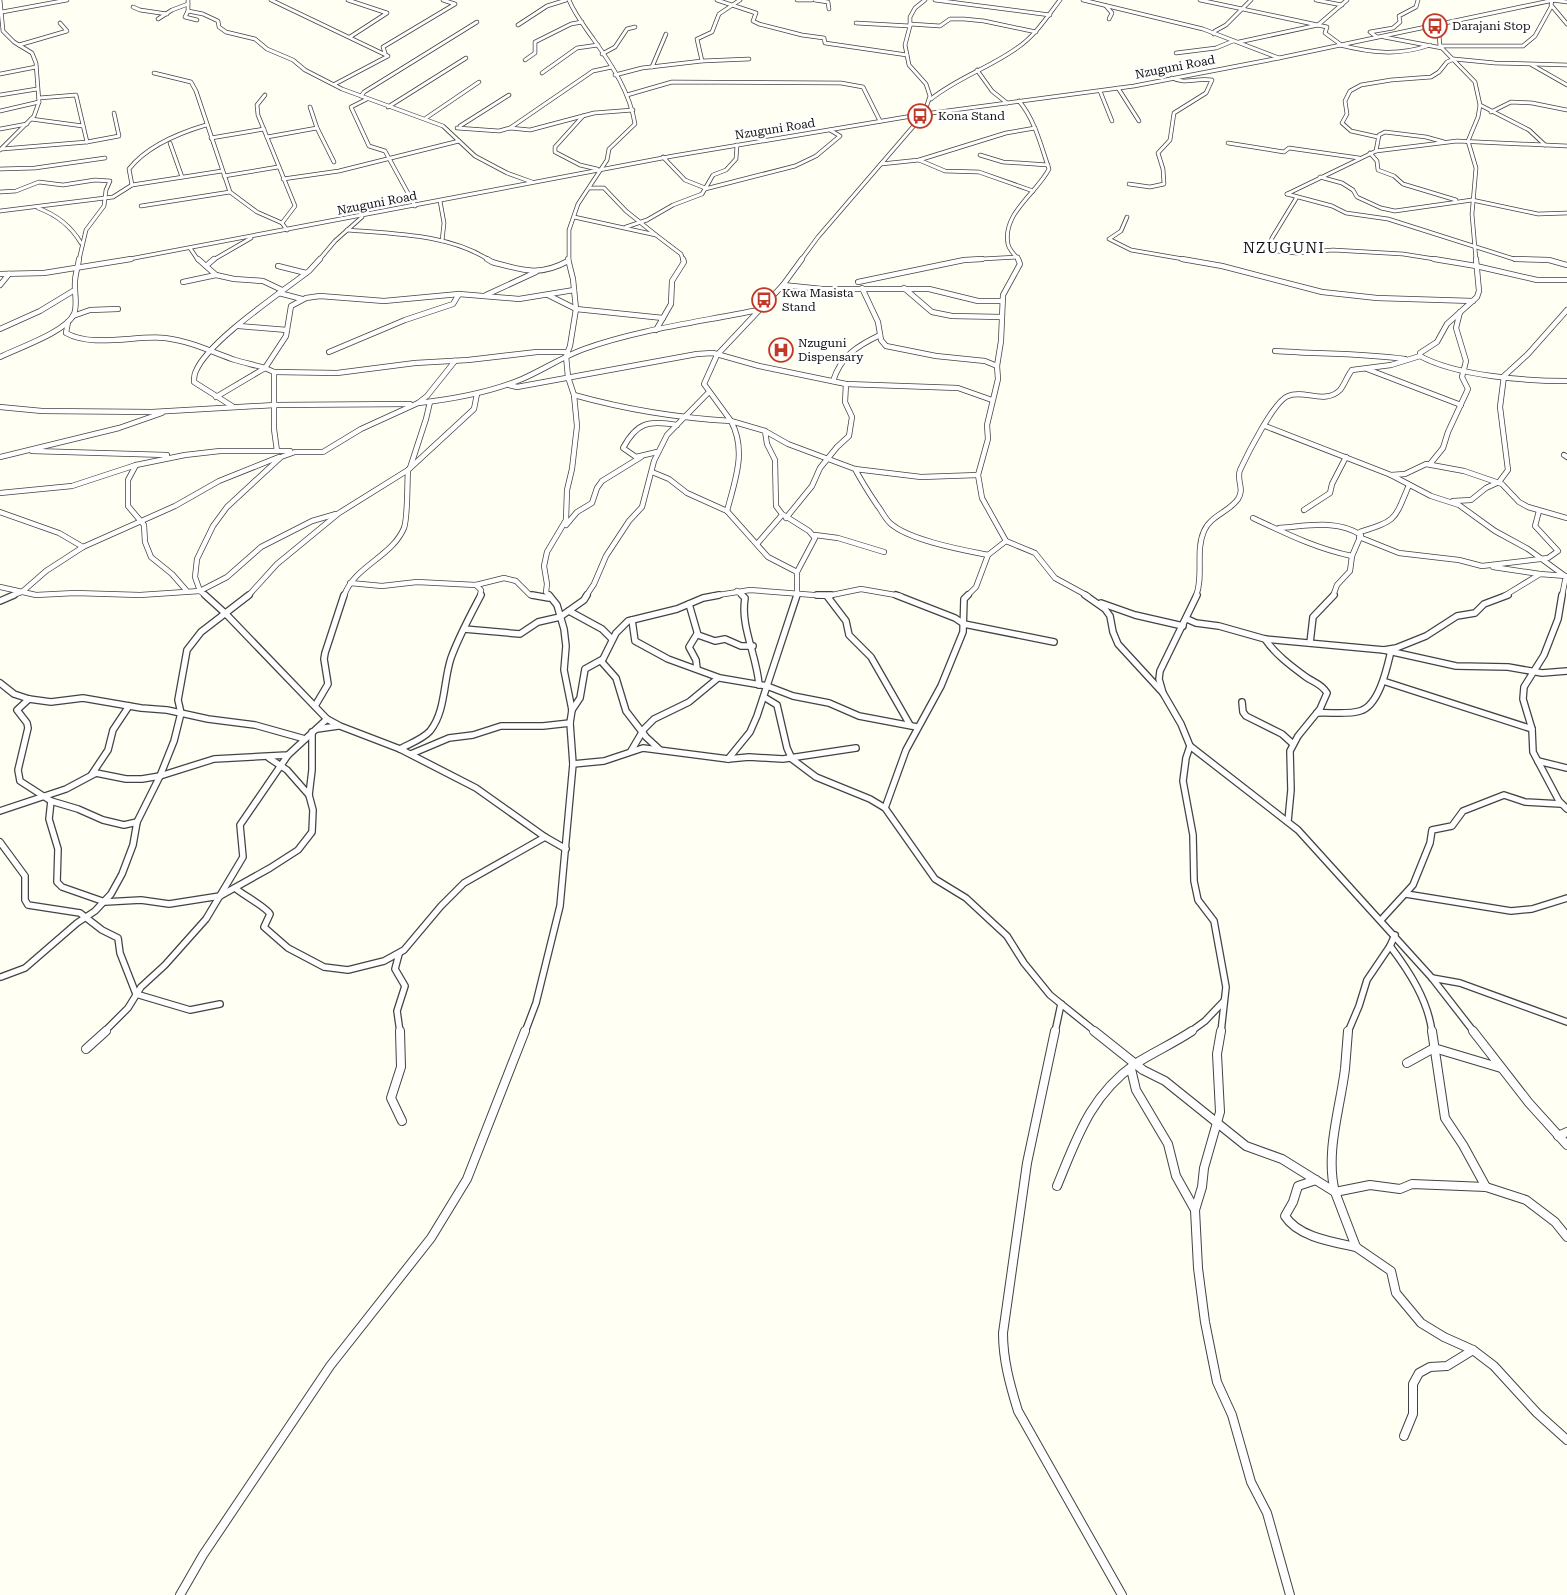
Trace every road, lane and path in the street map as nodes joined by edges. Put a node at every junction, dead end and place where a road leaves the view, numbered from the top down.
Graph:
1 (0, 0) edge
2 (67, 0) edge
3 (271, 0) edge
4 (348, 0) edge
5 (443, 0) edge
6 (568, 0) edge
7 (717, 0) edge
8 (740, 0) edge
9 (797, 0) edge
10 (813, 0) edge
11 (925, 0) edge
12 (935, 0) edge
13 (1060, 0) edge
14 (1082, 0) edge
15 (1200, 0) edge
16 (1251, 0) edge
17 (1316, 0) edge
18 (1347, 0) edge
19 (1418, 0) edge
20 (1553, 0) edge
21 (188, 2) edge
22 (1567, 2) edge
23 (1104, 5) junction
24 (732, 6) junction
25 (1342, 6) junction
26 (133, 7) dead end
27 (1552, 7) junction
28 (829, 9) dead end
29 (1242, 9) junction
30 (188, 11) junction
31 (2, 12) junction
32 (167, 14) junction
33 (1050, 15) junction
34 (1565, 17) edge
35 (158, 19) dead end
36 (1109, 19) dead end
37 (197, 20) dead end
38 (478, 22) dead end
39 (582, 22) junction
40 (60, 23) dead end
41 (856, 23) dead end
42 (1438, 24) junction
43 (1567, 24) edge
44 (518, 25) dead end
45 (910, 25) junction
46 (1318, 25) junction
47 (635, 27) dead end
48 (1036, 32) junction
49 (666, 34) dead end
50 (1214, 34) junction
51 (1378, 36) junction
52 (350, 37) junction
53 (1237, 41) junction
54 (19, 45) junction
55 (598, 45) junction
56 (1339, 45) junction
57 (1430, 45) junction
58 (1441, 46) junction
59 (385, 53) junction
60 (1176, 53) dead end
61 (602, 54) junction
62 (907, 55) junction
63 (466, 58) dead end
64 (1279, 58) junction
65 (749, 59) dead end
66 (1454, 59) junction
67 (525, 60) dead end
68 (702, 61) junction
69 (1530, 64) junction
70 (1567, 65) edge
71 (36, 67) junction
72 (612, 67) junction
73 (652, 67) junction
74 (977, 70) junction
75 (154, 73) dead end
76 (542, 73) dead end
77 (0, 74) edge
78 (615, 74) junction
79 (1172, 78) junction
80 (479, 82) dead end
81 (335, 84) junction
82 (1567, 85) edge
83 (37, 88) junction
84 (1118, 88) junction
85 (1100, 91) junction
86 (0, 95) edge
87 (509, 95) dead end
88 (627, 95) junction
89 (264, 96) dead end
90 (361, 96) junction
91 (367, 99) junction
92 (931, 99) junction
93 (39, 100) junction
94 (1019, 101) junction
95 (1008, 103) junction
96 (1480, 105) junction
97 (310, 107) dead end
98 (388, 107) junction
99 (633, 110) junction
100 (1567, 110) edge
101 (0, 111) edge
102 (1492, 112) junction
103 (114, 113) dead end
104 (924, 114) junction
105 (583, 116) junction
106 (426, 118) junction
107 (31, 119) junction
108 (880, 121) junction
109 (1112, 121) dead end
110 (1139, 121) dead end
111 (27, 124) junction
112 (206, 125) junction
113 (83, 126) junction
114 (317, 128) junction
115 (457, 128) junction
116 (510, 128) junction
117 (1035, 128) junction
118 (0, 129) edge
119 (264, 129) junction
120 (829, 130) junction
121 (450, 132) junction
122 (267, 137) junction
123 (211, 138) junction
124 (1378, 138) junction
125 (1468, 141) junction
126 (87, 142) junction
127 (459, 142) junction
128 (170, 143) dead end
129 (1228, 143) dead end
130 (1445, 143) junction
131 (737, 145) junction
132 (1545, 145) junction
133 (1567, 146) edge
134 (1, 150) edge
135 (1376, 151) junction
136 (1370, 152) junction
137 (980, 155) dead end
138 (663, 157) junction
139 (105, 158) dead end
140 (390, 158) junction
141 (1359, 158) junction
142 (919, 160) junction
143 (334, 162) dead end
144 (881, 164) junction
145 (1048, 165) junction
146 (278, 167) junction
147 (0, 169) edge
148 (600, 169) junction
149 (222, 171) junction
150 (224, 176) junction
151 (182, 177) junction
152 (1320, 177) junction
153 (283, 179) junction
154 (532, 182) junction
155 (1129, 184) dead end
156 (132, 185) junction
157 (590, 188) junction
158 (705, 189) junction
159 (1033, 191) junction
160 (0, 192) edge
161 (230, 192) junction
162 (1297, 197) junction
163 (105, 198) junction
164 (1472, 200) junction
165 (440, 201) junction
166 (1458, 201) junction
167 (142, 206) dead end
168 (415, 206) junction
169 (36, 208) junction
170 (0, 211) edge
171 (1567, 213) edge
172 (364, 215) junction
173 (574, 217) junction
174 (1127, 217) dead end
175 (642, 222) junction
176 (282, 223) junction
177 (624, 228) junction
178 (287, 230) junction
179 (347, 230) junction
180 (656, 235) junction
181 (255, 236) junction
182 (442, 241) junction
183 (82, 243) junction
184 (1475, 246) junction
185 (190, 248) junction
186 (1018, 258) junction
187 (568, 261) junction
188 (206, 266) junction
189 (278, 266) dead end
190 (1476, 266) junction
191 (1567, 266) edge
192 (78, 269) junction
193 (536, 272) junction
194 (306, 273) junction
195 (0, 274) edge
196 (9, 274) junction
197 (216, 275) junction
198 (1567, 280) edge
199 (184, 282) dead end
200 (858, 282) dead end
201 (0, 285) edge
202 (783, 285) junction
203 (862, 288) junction
204 (904, 288) junction
205 (574, 290) junction
206 (73, 291) junction
207 (280, 291) junction
208 (459, 294) junction
209 (546, 295) junction
210 (484, 296) junction
211 (302, 300) junction
212 (1002, 301) junction
213 (1473, 301) junction
214 (118, 308) dead end
215 (576, 309) junction
216 (758, 310) junction
217 (1567, 310) edge
218 (1460, 312) junction
219 (73, 316) junction
220 (1002, 317) junction
221 (663, 318) junction
222 (68, 322) junction
223 (238, 326) junction
224 (0, 329) edge
225 (287, 330) junction
226 (656, 330) junction
227 (880, 335) junction
228 (212, 349) junction
229 (1275, 351) dead end
230 (328, 352) dead end
231 (567, 354) junction
232 (717, 355) junction
233 (1420, 356) junction
234 (0, 357) edge
235 (1406, 360) junction
236 (454, 361) junction
237 (997, 366) junction
238 (265, 368) junction
239 (1366, 368) junction
240 (1463, 370) junction
241 (274, 372) junction
242 (1504, 376) junction
243 (568, 377) junction
244 (1567, 381) edge
245 (833, 382) junction
246 (508, 384) junction
247 (846, 384) junction
248 (709, 392) junction
249 (477, 394) junction
250 (574, 395) junction
251 (216, 397) junction
252 (992, 400) junction
253 (430, 402) junction
254 (418, 403) junction
255 (275, 405) junction
256 (1461, 405) junction
257 (0, 407) edge
258 (234, 407) junction
259 (164, 412) junction
260 (684, 416) junction
261 (731, 421) junction
262 (677, 424) junction
263 (1265, 426) junction
264 (765, 431) junction
265 (27, 451) junction
266 (277, 451) junction
267 (295, 452) junction
268 (657, 452) junction
269 (184, 455) junction
270 (0, 457) edge
271 (281, 457) junction
272 (641, 457) junction
273 (1346, 457) junction
274 (829, 458) junction
275 (1430, 464) junction
276 (136, 465) junction
277 (855, 469) junction
278 (409, 470) junction
279 (652, 472) junction
280 (978, 474) junction
281 (1391, 475) junction
282 (1499, 482) junction
283 (1408, 485) junction
284 (0, 493) edge
285 (1449, 501) junction
286 (1304, 510) dead end
287 (727, 511) junction
288 (1538, 511) junction
289 (0, 512) edge
290 (339, 513) junction
291 (784, 517) junction
292 (1253, 518) dead end
293 (1567, 518) edge
294 (141, 520) junction
295 (563, 526) junction
296 (1279, 528) junction
297 (814, 535) junction
298 (1359, 535) junction
299 (1006, 541) junction
300 (757, 544) junction
301 (83, 547) junction
302 (884, 552) dead end
303 (988, 555) junction
304 (1352, 556) junction
305 (1541, 559) junction
306 (1490, 566) junction
307 (797, 572) junction
308 (1540, 574) junction
309 (1567, 576) edge
310 (350, 582) junction
311 (476, 585) junction
312 (0, 587) edge
313 (186, 590) junction
314 (200, 591) junction
315 (737, 591) junction
316 (22, 592) junction
317 (798, 593) junction
318 (827, 596) junction
319 (549, 598) junction
320 (0, 601) edge
321 (1099, 603) junction
322 (689, 604) junction
323 (569, 611) junction
324 (226, 614) junction
325 (560, 617) junction
326 (1187, 619) junction
327 (632, 620) junction
328 (964, 624) junction
329 (1183, 626) junction
330 (464, 629) junction
331 (697, 634) junction
332 (612, 639) junction
333 (1265, 639) junction
334 (1054, 642) dead end
335 (1310, 643) junction
336 (753, 646) junction
337 (1384, 650) junction
338 (1391, 651) junction
339 (601, 661) junction
340 (697, 669) junction
341 (1534, 671) junction
342 (1567, 671) edge
343 (718, 678) junction
344 (1384, 681) junction
345 (0, 683) edge
346 (759, 685) junction
347 (767, 686) junction
348 (1163, 693) junction
349 (764, 697) junction
350 (29, 699) junction
351 (1242, 702) dead end
352 (129, 706) junction
353 (315, 706) junction
354 (572, 710) junction
355 (182, 713) junction
356 (1317, 713) junction
357 (327, 719) junction
358 (570, 722) junction
359 (910, 725) junction
360 (340, 726) junction
361 (917, 727) junction
362 (1532, 729) junction
363 (314, 731) junction
364 (642, 732) junction
365 (305, 739) junction
366 (1293, 744) junction
367 (1190, 746) junction
368 (856, 748) dead end
369 (400, 749) junction
370 (660, 750) junction
371 (631, 751) junction
372 (411, 754) junction
373 (288, 755) junction
374 (268, 757) junction
375 (728, 759) junction
376 (792, 759) junction
377 (1537, 760) junction
378 (281, 764) junction
379 (573, 764) junction
380 (1567, 768) edge
381 (92, 774) junction
382 (160, 776) junction
383 (309, 795) junction
384 (44, 797) junction
385 (51, 801) junction
386 (1561, 804) junction
387 (885, 808) junction
388 (1567, 809) edge
389 (0, 811) edge
390 (1288, 821) junction
391 (138, 822) junction
392 (545, 837) junction
393 (0, 842) edge
394 (566, 849) junction
395 (235, 888) junction
396 (1406, 894) junction
397 (220, 896) junction
398 (1567, 898) edge
399 (105, 902) junction
400 (86, 917) junction
401 (1381, 920) junction
402 (1395, 935) junction
403 (1390, 946) junction
404 (399, 954) junction
405 (1, 977) edge
406 (1432, 978) junction
407 (136, 994) junction
408 (1225, 999) junction
409 (220, 1004) dead end
410 (1061, 1004) junction
411 (1567, 1022) edge
412 (1434, 1048) junction
413 (86, 1049) dead end
414 (1406, 1063) dead end
415 (1133, 1066) junction
416 (1502, 1068) junction
417 (402, 1121) dead end
418 (1218, 1122) junction
419 (1567, 1132) edge
420 (1558, 1136) junction
421 (1567, 1145) edge
422 (1316, 1180) junction
423 (1057, 1186) dead end
424 (1486, 1187) junction
425 (1335, 1192) junction
426 (1195, 1210) junction
427 (1567, 1237) edge
428 (1356, 1247) junction
429 (1473, 1350) junction
430 (1404, 1436) dead end
431 (1567, 1440) edge
432 (180, 1595) edge
433 (1122, 1595) edge
434 (1290, 1595) edge

1 - 31 street
2 - 31 street
3 - 52 street
4 - 52 street
5 - 59 street
6 - 39 street
6 - 44 street
7 - 24 street
8 - 24 street
9 - 10 street
10 - 28 street
11 - 45 street
12 - 33 street
13 - 33 street
14 - 23 street
15 - 29 street
16 - 29 street
17 - 25 street
18 - 25 street
19 - 51 street
20 - 22 street, Nzuguni Road
20 - 27 street
20 - 42 street, Nzuguni Road
21 - 30 street
21 - 32 street
23 - 36 street
23 - 50 street
24 - 62 street
24 - 68 street
25 - 46 street
26 - 32 street
27 - 34 street
27 - 58 street
29 - 46 street
29 - 50 street
30 - 37 street
30 - 81 street
31 - 54 street
32 - 35 street
33 - 48 street
34 - 43 street
38 - 90 street
39 - 55 street
39 - 67 street
40 - 54 street
41 - 45 street
42 - 51 street, Nzuguni Road
42 - 58 street
45 - 48 street
45 - 62 street
46 - 53 street
46 - 56 street
47 - 61 street
48 - 74 street
49 - 73 street
50 - 53 street
51 - 56 street, Nzuguni Road
51 - 57 street
52 - 59 street
53 - 60 street
53 - 64 street
54 - 71 street
55 - 61 street
55 - 76 street
56 - 57 street
56 - 64 street, Nzuguni Road
57 - 58 street
58 - 66 street
59 - 81 street
61 - 72 street
62 - 92 street
63 - 98 street
64 - 79 street, Nzuguni Road
65 - 68 street
66 - 69 street
66 - 96 street
66 - 124 street
68 - 73 street
69 - 70 street
69 - 82 street
71 - 77 street
71 - 83 street
72 - 78 street
72 - 116 street
73 - 78 street
74 - 92 street
74 - 95 street
75 - 112 street
78 - 88 street
79 - 84 street, Nzuguni Road
79 - 155 street
80 - 106 street
81 - 90 street
83 - 86 street
83 - 93 street
84 - 85 street, Nzuguni Road
84 - 110 street
85 - 94 street, Nzuguni Road
85 - 109 street
87 - 115 street
88 - 99 street
88 - 108 street
89 - 119 street
90 - 91 street
91 - 98 street
91 - 140 street
92 - 104 street
93 - 101 street
93 - 107 street
93 - 113 street
94 - 95 street, Nzuguni Road
94 - 117 street
95 - 104 street, Nzuguni Road
96 - 102 street
96 - 125 street
97 - 114 street
98 - 106 street
99 - 105 street
99 - 148 street
100 - 102 street
102 - 132 street
103 - 126 street
104 - 108 street, Nzuguni Road
104 - 144 street
105 - 116 street
105 - 148 street
106 - 121 street
107 - 111 street
107 - 113 street
108 - 120 street, Nzuguni Road
111 - 118 street
111 - 134 street
112 - 123 street
112 - 156 street
113 - 126 street
114 - 122 street
114 - 143 street
115 - 116 street
115 - 121 street
117 - 142 street
117 - 145 street
119 - 122 street
119 - 123 street
120 - 131 street, Nzuguni Road
120 - 158 street
121 - 127 street
122 - 146 street
123 - 149 street
124 - 130 street
124 - 135 street
125 - 130 street
125 - 132 street
125 - 164 street
126 - 134 street
127 - 140 street
127 - 154 street
128 - 151 street
129 - 141 street
130 - 135 street
131 - 138 street, Nzuguni Road
131 - 158 street
132 - 133 street
135 - 136 street
136 - 141 street
136 - 166 street
137 - 145 street
138 - 148 street, Nzuguni Road
138 - 158 street
139 - 147 street
140 - 153 street
140 - 168 street
141 - 152 street
142 - 144 street
142 - 159 street
144 - 202 street
145 - 159 street
146 - 150 street
146 - 153 street
148 - 154 street, Nzuguni Road
148 - 157 street
149 - 150 street
149 - 151 street
150 - 161 street
151 - 156 street
152 - 162 street
152 - 166 street
153 - 176 street
154 - 165 street, Nzuguni Road
156 - 163 street
157 - 173 street
157 - 175 street
158 - 175 street
159 - 186 street
160 - 163 street
161 - 167 street
161 - 176 street
162 - 184 street
162 - 190 street
163 - 169 street
163 - 183 street
164 - 166 street
164 - 171 street
164 - 184 street
165 - 168 street, Nzuguni Road
165 - 182 street
168 - 172 street, Nzuguni Road
169 - 170 street
169 - 183 street
172 - 178 street, Nzuguni Road
172 - 179 street
173 - 177 street
173 - 187 street
174 - 213 street
175 - 177 street
175 - 180 street
176 - 178 street
177 - 180 street
178 - 181 street, Nzuguni Road
179 - 182 street
179 - 194 street
180 - 221 street
181 - 185 street, Nzuguni Road
181 - 188 street
182 - 193 street
183 - 192 street
184 - 190 street
184 - 191 street
185 - 188 street
185 - 192 street, Nzuguni Road
186 - 200 street
186 - 212 street
187 - 193 street
187 - 205 street
188 - 197 street
189 - 194 street
190 - 198 street
190 - 213 street
192 - 196 street, Nzuguni Road
192 - 206 street
193 - 210 street
194 - 207 street
195 - 196 street, Nzuguni Road
196 - 201 street
197 - 199 street
197 - 207 street
202 - 203 street
202 - 216 street
203 - 204 street
203 - 227 street
204 - 212 street
204 - 220 street
205 - 209 street
205 - 215 street
206 - 219 street
206 - 224 street
207 - 211 street
207 - 223 street
208 - 210 street
208 - 211 street
208 - 230 street
209 - 210 street
209 - 215 street
211 - 225 street
212 - 220 street
213 - 218 street
214 - 219 street
215 - 221 street
215 - 231 street
216 - 226 street
216 - 232 street
217 - 242 street
218 - 233 street
218 - 240 street
219 - 222 street
220 - 237 street
221 - 226 street
222 - 228 street
222 - 234 street
223 - 225 street
223 - 228 street
225 - 238 street
226 - 231 street
227 - 237 street
227 - 245 street
228 - 238 street
228 - 251 street
229 - 235 street
231 - 236 street
231 - 243 street
231 - 246 street
232 - 243 street
232 - 245 street
232 - 248 street
233 - 235 street
233 - 240 street
235 - 239 street
236 - 241 street
236 - 254 street
237 - 252 street
238 - 241 street
238 - 251 street
239 - 256 street
239 - 263 street
240 - 242 street
240 - 256 street
241 - 255 street
242 - 244 street
242 - 282 street
243 - 246 street
243 - 250 street
245 - 247 street
246 - 249 street
247 - 252 street
247 - 274 street
248 - 260 street
248 - 261 street
249 - 253 street
249 - 278 street
250 - 260 street
250 - 295 street
251 - 258 street
252 - 280 street
253 - 254 street
253 - 278 street
254 - 255 street
254 - 267 street
255 - 258 street
255 - 266 street
256 - 275 street
257 - 259 street
258 - 259 street
259 - 265 street
260 - 261 street
260 - 262 street
261 - 264 street
261 - 287 street
262 - 268 street
262 - 272 street
263 - 273 street
263 - 326 street
264 - 274 street
264 - 291 street
265 - 269 street
265 - 270 street
266 - 267 street
266 - 269 street
267 - 271 street
268 - 272 street
268 - 279 street
269 - 276 street
271 - 294 street
271 - 314 street
272 - 295 street
273 - 281 street
273 - 286 street
274 - 277 street
274 - 291 street
275 - 281 street
275 - 282 street
276 - 284 street
276 - 294 street
277 - 280 street
277 - 303 street
278 - 290 street
278 - 310 street
279 - 287 street
279 - 323 street
280 - 299 street
281 - 283 street
282 - 285 street
282 - 288 street
283 - 285 street
283 - 298 street
285 - 305 street
287 - 300 street
288 - 293 street
288 - 305 street
289 - 301 street
290 - 314 street
290 - 324 street
291 - 297 street
291 - 300 street
292 - 296 street
294 - 301 street
294 - 313 street
295 - 319 street
296 - 298 street
296 - 304 street
297 - 302 street
297 - 307 street
298 - 304 street
298 - 306 street
299 - 303 street
299 - 321 street
300 - 307 street
301 - 316 street
303 - 328 street
304 - 335 street
305 - 306 street
305 - 309 street
306 - 308 street
307 - 317 street
308 - 309 street
308 - 337 street
309 - 341 street
310 - 311 street
310 - 353 street
311 - 319 street
311 - 330 street
312 - 316 street
313 - 314 street
313 - 316 street
314 - 324 street
315 - 317 street
315 - 322 street
315 - 336 street
316 - 320 street
317 - 318 street
317 - 347 street
318 - 328 street
318 - 359 street
319 - 325 street
321 - 329 street
321 - 348 street
322 - 327 street
322 - 331 street
323 - 325 street
323 - 332 street
324 - 353 street
324 - 355 street
325 - 330 street
325 - 354 street
326 - 329 street
326 - 333 street
327 - 332 street
327 - 340 street
328 - 334 street
328 - 361 street
329 - 348 street
330 - 369 street
331 - 336 street
331 - 340 street
332 - 339 street
333 - 335 street
333 - 356 street
335 - 337 street
336 - 346 street
337 - 338 street
338 - 341 street
338 - 344 street
339 - 354 street
339 - 364 street
340 - 343 street
341 - 342 street
341 - 362 street
343 - 346 street
343 - 364 street
344 - 356 street
344 - 362 street
345 - 350 street
346 - 347 street
347 - 349 street
347 - 359 street
348 - 367 street
349 - 375 street
349 - 376 street
350 - 352 street
350 - 384 street
351 - 366 street
352 - 355 street
352 - 381 street
353 - 357 street
354 - 358 street
355 - 365 street
355 - 382 street
356 - 366 street
357 - 360 street
357 - 363 street
358 - 372 street
358 - 379 street
359 - 361 street
360 - 363 street
360 - 369 street
361 - 387 street
362 - 377 street
363 - 365 street
363 - 383 street
364 - 370 street
364 - 371 street
365 - 373 street
366 - 390 street
367 - 390 street
367 - 408 street
368 - 376 street
369 - 372 street
370 - 371 street
370 - 375 street
371 - 379 street
372 - 392 street
373 - 374 street
373 - 378 street
374 - 378 street
374 - 382 street
375 - 376 street
376 - 387 street
377 - 380 street
377 - 386 street
378 - 383 street
378 - 397 street
379 - 394 street
381 - 382 street
381 - 384 street
382 - 391 street
383 - 395 street
384 - 385 street
384 - 389 street
385 - 391 street
385 - 399 street
386 - 388 street
386 - 396 street
387 - 410 street
390 - 401 street
391 - 399 street
392 - 394 street
392 - 404 street
393 - 400 street
394 - 432 street
395 - 397 street
395 - 404 street
396 - 398 street
396 - 401 street
397 - 399 street
397 - 407 street
399 - 400 street
400 - 405 street
400 - 407 street
401 - 402 street
402 - 403 street
402 - 406 street
403 - 412 street
403 - 425 street
404 - 417 street
406 - 411 street
406 - 416 street
407 - 409 street
407 - 413 street
408 - 415 street
408 - 418 street
410 - 415 street
410 - 433 street
412 - 414 street
412 - 416 street
412 - 424 street
415 - 418 street
415 - 423 street
415 - 426 street
416 - 420 street
418 - 422 street
418 - 426 street
419 - 420 street
420 - 421 street
422 - 425 street
422 - 428 street
424 - 425 street
424 - 427 street
425 - 428 street
426 - 434 street
428 - 429 street
429 - 430 street
429 - 431 street

